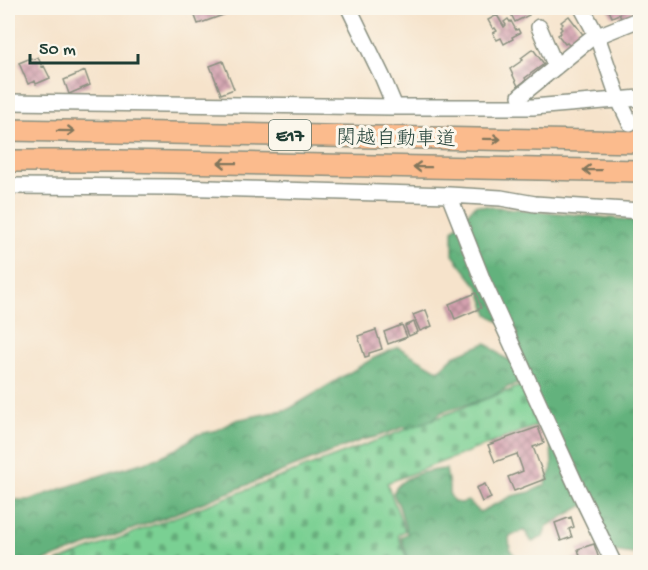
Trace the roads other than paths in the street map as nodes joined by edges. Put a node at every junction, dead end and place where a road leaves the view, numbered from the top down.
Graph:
1 (349, 8) edge
2 (582, 8) edge
3 (640, 18) edge
4 (539, 27) dead end
5 (597, 36) junction
6 (556, 67) junction
7 (520, 96) dead end
8 (640, 98) edge
9 (619, 100) junction
10 (8, 102) edge
11 (395, 107) junction
12 (630, 123) dead end
13 (8, 130) edge
14 (640, 142) edge
15 (8, 160) edge
16 (640, 171) edge
17 (8, 186) edge
18 (449, 195) junction
19 (640, 211) edge
20 (613, 562) edge

1 - 11 street
2 - 5 street
3 - 5 street
4 - 6 street
5 - 6 street
5 - 9 street
6 - 7 street
8 - 9 street
9 - 11 street
9 - 12 street
10 - 11 street
13 -> 14 highway, 関越自動車道 / E17
16 -> 15 highway, 関越自動車道 / E17
17 - 18 street
18 - 19 street
18 - 20 street

